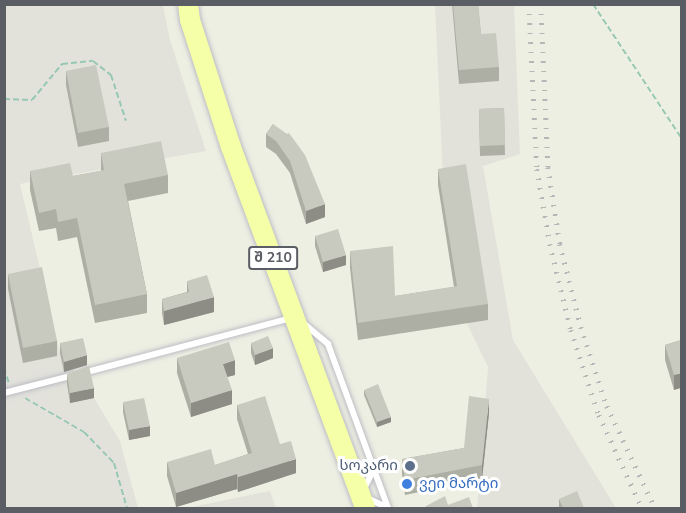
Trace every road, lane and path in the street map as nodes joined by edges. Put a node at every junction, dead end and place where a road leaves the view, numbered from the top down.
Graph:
1 (6, 4) edge
2 (188, 4) edge
3 (593, 4) edge
4 (4, 9) edge
5 (4, 99) edge
6 (126, 121) dead end
7 (681, 139) edge
8 (296, 317) junction
9 (4, 368) edge
10 (12, 391) junction
11 (4, 393) edge
12 (374, 469) junction
13 (363, 502) edge
14 (127, 508) edge
15 (388, 508) edge

1 - 4 path
2 - 8 main road, შ 210
3 - 7 path
5 - 6 path
8 - 10 lane
8 - 12 lane
8 - 13 main road, შ 210
9 - 10 path
10 - 11 lane
10 - 14 path
12 - 13 lane
12 - 15 lane
13 - 15 lane

